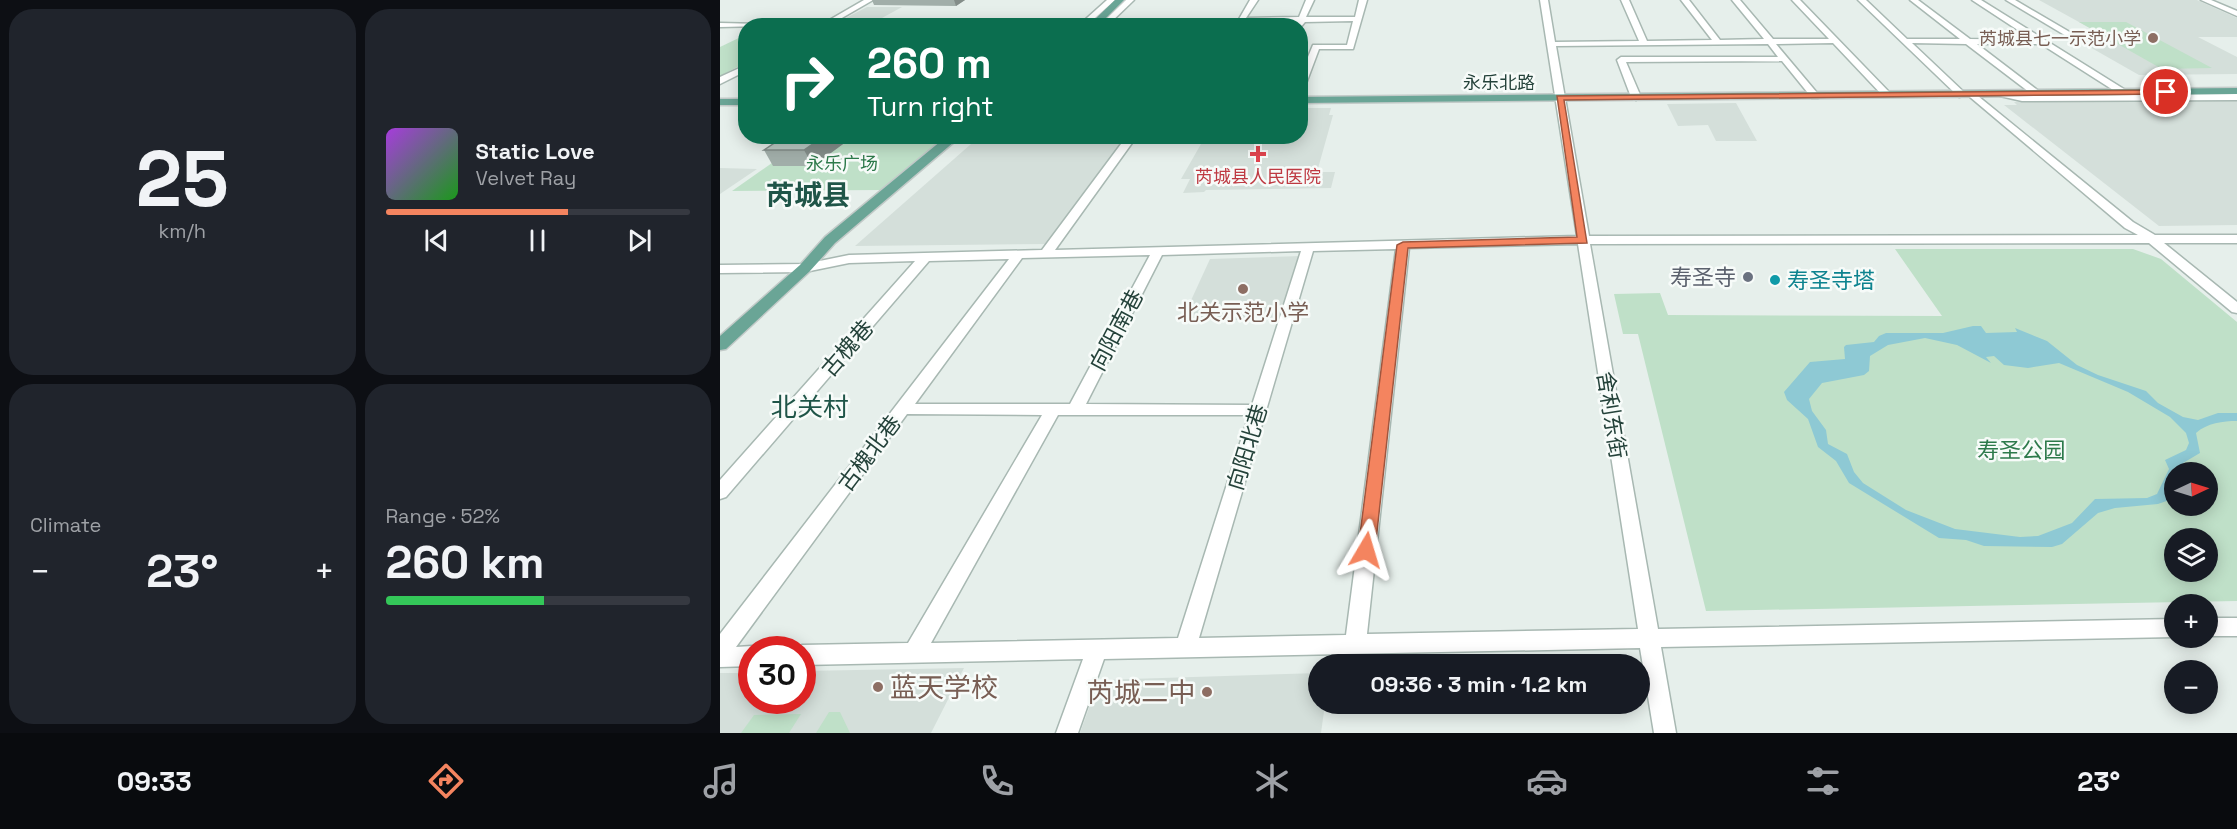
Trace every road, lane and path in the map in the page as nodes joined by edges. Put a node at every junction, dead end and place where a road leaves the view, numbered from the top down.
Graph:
1 (869, 0) edge
2 (1111, 0) edge
3 (1120, 0) edge
4 (1130, 0) edge
5 (1254, 0) edge
6 (1310, 0) edge
7 (1363, 0) edge
8 (1544, 0) edge
9 (1625, 0) edge
10 (1685, 0) edge
11 (1736, 0) edge
12 (1796, 0) edge
13 (1862, 0) edge
14 (1914, 0) edge
15 (1976, 0) edge
16 (2010, 0) edge
17 (2205, 0) edge
18 (2211, 0) edge
19 (2218, 0) edge
20 (2237, 11) edge
21 (836, 18) edge
22 (1090, 18) edge
23 (1101, 18) edge
24 (1111, 18) edge
25 (1242, 18) edge
26 (1302, 18) edge
27 (1357, 19) junction
28 (1308, 22) edge
29 (720, 25) edge
30 (738, 25) edge
31 (1835, 41) junction
32 (1904, 41) junction
33 (1718, 42) junction
34 (1768, 42) junction
35 (1968, 42) junction
36 (2042, 42) junction
37 (1644, 43) junction
38 (1551, 44) junction
39 (1782, 60) junction
40 (1308, 68) edge
41 (738, 71) edge
42 (720, 81) edge
43 (2237, 91) edge
44 (2124, 93) junction
45 (2003, 94) junction
46 (2037, 94) junction
47 (1887, 95) junction
48 (1973, 95) junction
49 (1815, 96) junction
50 (1636, 97) junction
51 (2237, 97) edge
52 (1560, 98) junction
53 (1308, 100) edge
54 (720, 102) edge
55 (738, 102) edge
56 (945, 144) edge
57 (960, 144) edge
58 (1126, 144) edge
59 (2152, 239) junction
60 (2237, 239) edge
61 (1583, 240) junction
62 (1403, 245) junction
63 (1308, 247) junction
64 (1158, 251) junction
65 (1046, 254) junction
66 (1018, 255) junction
67 (925, 257) junction
68 (720, 268) edge
69 (805, 268) junction
70 (2237, 309) edge
71 (720, 345) edge
72 (902, 409) junction
73 (1053, 409) junction
74 (1075, 410) junction
75 (1258, 410) junction
76 (720, 492) edge
77 (2218, 627) edge
78 (2237, 627) edge
79 (2164, 628) edge
80 (1649, 638) junction
81 (1355, 644) junction
82 (1186, 647) junction
83 (1096, 649) junction
84 (720, 651) edge
85 (914, 653) junction
86 (816, 655) edge
87 (738, 656) edge
88 (720, 657) edge
89 (1067, 733) edge
90 (1665, 733) edge

1 - 21 street
2 - 22 street
3 - 23 main road
4 - 24 street
5 - 25 street
6 - 26 street
7 - 27 street
8 - 38 street, 舍利东街
9 - 37 street
10 - 33 street
11 - 34 street
12 - 31 street
13 - 32 street
14 - 35 street
15 - 36 street
16 - 36 street
17 - 20 street
18 - 20 street
19 - 20 street
27 - 28 street
27 - 40 street
29 - 30 street
31 - 34 street
31 - 47 street
32 - 35 street
32 - 48 street
33 - 34 street
33 - 37 street
34 - 39 street
35 - 36 street
35 - 46 street
36 - 44 street
37 - 38 street
38 - 52 street, 舍利东街
39 - 49 street
39 - 50 street
41 - 42 street
43 - 44 main road, 永乐北路
44 - 46 main road, 永乐北路
45 - 46 main road, 永乐北路
45 - 48 main road, 永乐北路
45 - 51 street
47 - 48 main road, 永乐北路
47 - 49 main road, 永乐北路
48 - 59 street
49 - 50 main road, 永乐北路
50 - 52 main road, 永乐北路
52 - 53 main road, 永乐北路
52 - 61 street, 舍利东街
54 - 55 main road
56 - 69 main road
57 - 69 main road
58 - 65 street
59 - 60 street
59 - 61 street
59 - 70 street
61 - 62 street
61 - 80 street, 舍利东街
62 - 63 street
62 - 81 street
63 - 64 street
63 - 75 street, 向阳北巷
64 - 65 street
64 - 74 street, 向阳南巷
65 - 66 street
66 - 67 street
66 - 72 street, 古槐北巷
67 - 69 street
67 - 76 street, 古槐巷
68 - 69 street
69 - 71 main road
72 - 73 street
72 - 84 street, 古槐北巷
73 - 74 street
73 - 85 street
74 - 75 street
75 - 82 street, 向阳北巷
77 - 78 street
79 - 80 street
80 - 81 street
80 - 90 street, 舍利东街
81 - 82 street
82 - 83 street
83 - 85 street
83 - 89 street
85 - 86 street
87 - 88 street

